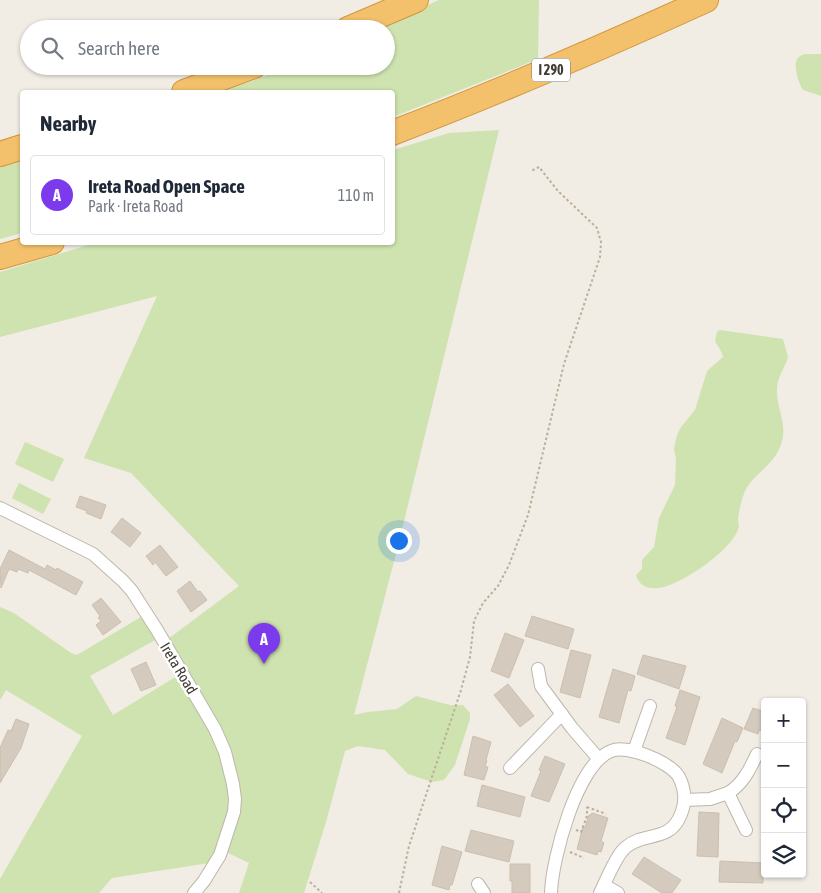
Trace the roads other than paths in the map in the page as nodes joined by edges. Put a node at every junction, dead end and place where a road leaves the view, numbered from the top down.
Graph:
1 (416, 0) edge
2 (706, 0) edge
3 (369, 20) edge
4 (230, 75) edge
5 (189, 90) edge
6 (395, 132) edge
7 (20, 148) edge
8 (0, 154) edge
9 (42, 245) edge
10 (0, 257) edge
11 (0, 508) edge
12 (538, 669) dead end
13 (650, 706) dead end
14 (562, 714) junction
15 (634, 752) junction
16 (757, 754) dead end
17 (598, 758) junction
18 (510, 768) dead end
19 (728, 793) junction
20 (685, 800) junction
21 (746, 830) dead end
22 (602, 889) edge
23 (194, 893) edge
24 (551, 893) edge
25 (618, 893) edge

1 - 3 highway
2 - 6 highway, I 290
4 - 5 highway
7 - 8 highway
9 - 10 highway
11 - 23 street, Ireta Road
12 - 14 street
13 - 15 street
14 - 17 street
14 - 18 street
15 - 17 street
15 - 20 street
16 - 19 street
17 - 24 street
19 - 20 street
19 - 21 street
20 - 22 street
22 - 25 street

